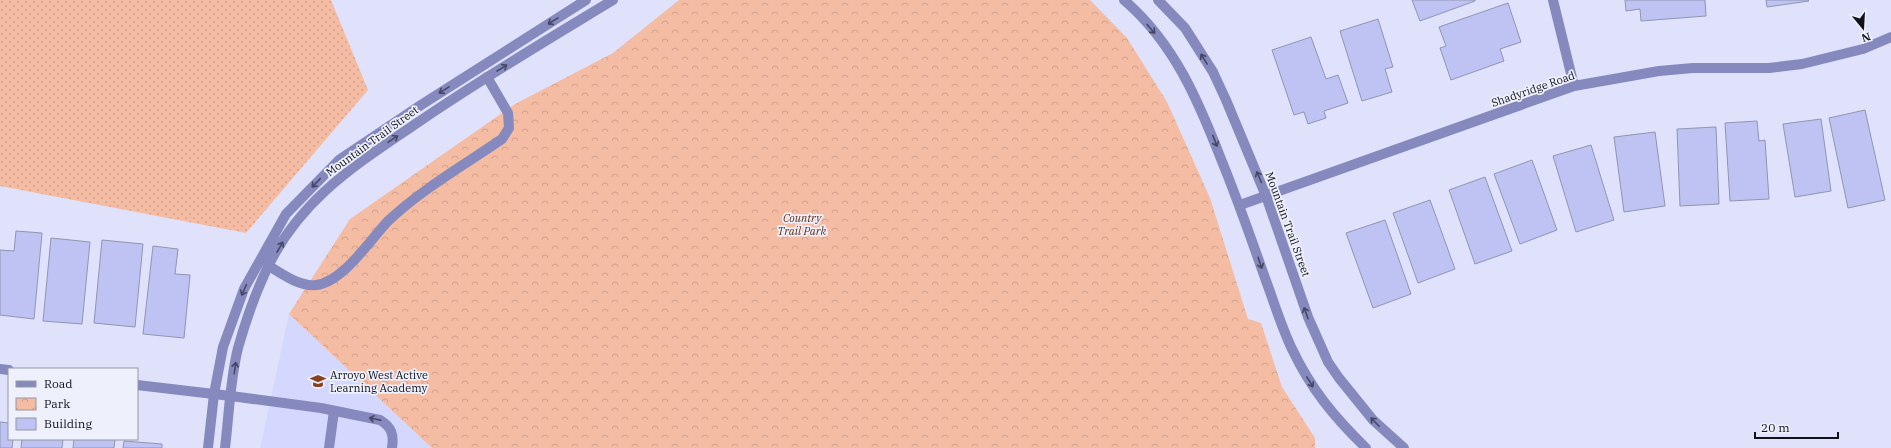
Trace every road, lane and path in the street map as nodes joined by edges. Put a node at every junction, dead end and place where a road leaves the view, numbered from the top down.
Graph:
1 (586, 0) edge
2 (613, 0) edge
3 (1124, 0) edge
4 (1158, 0) edge
5 (1553, 0) edge
6 (1891, 37) edge
7 (487, 77) junction
8 (1574, 86) junction
9 (1266, 196) junction
10 (1240, 205) junction
11 (269, 266) junction
12 (138, 385) edge
13 (214, 394) junction
14 (231, 396) junction
15 (334, 411) junction
16 (208, 448) edge
17 (224, 448) edge
18 (329, 448) edge
19 (392, 448) edge
20 (1366, 448) edge
21 (1404, 448) edge

1 -> 13 street, Mountain Trail Street
7 -> 2 street, Mountain Trail Street
3 -> 10 street
9 -> 4 street, Mountain Trail Street
5 - 8 street
6 - 8 street, Shadyridge Road
11 -> 7 street, Mountain Trail Street
7 - 11 street
8 - 9 street, Shadyridge Road
9 - 10 street, Shadyridge Road
21 -> 9 street, Mountain Trail Street
10 -> 20 street
14 -> 11 street, Mountain Trail Street
12 - 13 street
13 - 14 street
13 - 16 street, Mountain Trail Street
14 - 15 street
14 - 17 street, Mountain Trail Street
15 - 18 street
19 -> 15 street

